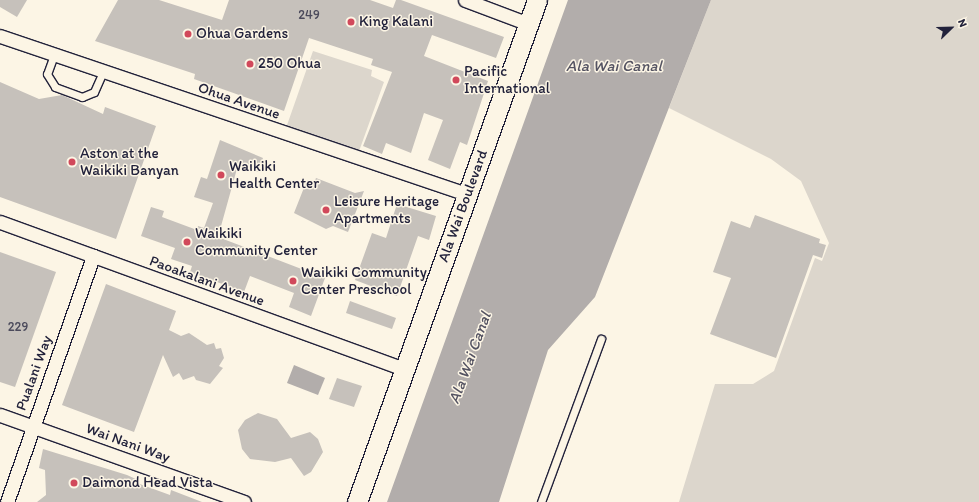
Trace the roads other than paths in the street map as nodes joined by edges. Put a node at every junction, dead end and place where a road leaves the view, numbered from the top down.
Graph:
1 (465, 0) edge
2 (537, 0) edge
3 (529, 24) junction
4 (0, 36) edge
5 (54, 54) junction
6 (103, 72) junction
7 (469, 195) junction
8 (0, 222) edge
9 (93, 256) junction
10 (601, 340) dead end
11 (403, 369) junction
12 (0, 415) edge
13 (32, 426) junction
14 (7, 502) edge
15 (244, 502) edge
16 (357, 502) edge
17 (541, 502) edge

1 - 3 street
2 - 3 main road, Ala Wai Boulevard
3 - 7 main road, Ala Wai Boulevard
4 - 5 street, Ohua Avenue
5 - 6 street, Ohua Avenue
5 - 6 lane
6 - 7 street, Ohua Avenue
7 - 11 main road, Ala Wai Boulevard
8 - 9 street, Paoakalani Avenue
9 - 11 street, Paoakalani Avenue
9 - 13 street, Pualani Way
10 - 17 lane
11 - 16 main road, Ala Wai Boulevard
12 - 13 street, Wai Nani Way
13 - 14 street, Pualani Way
13 - 15 street, Wai Nani Way

